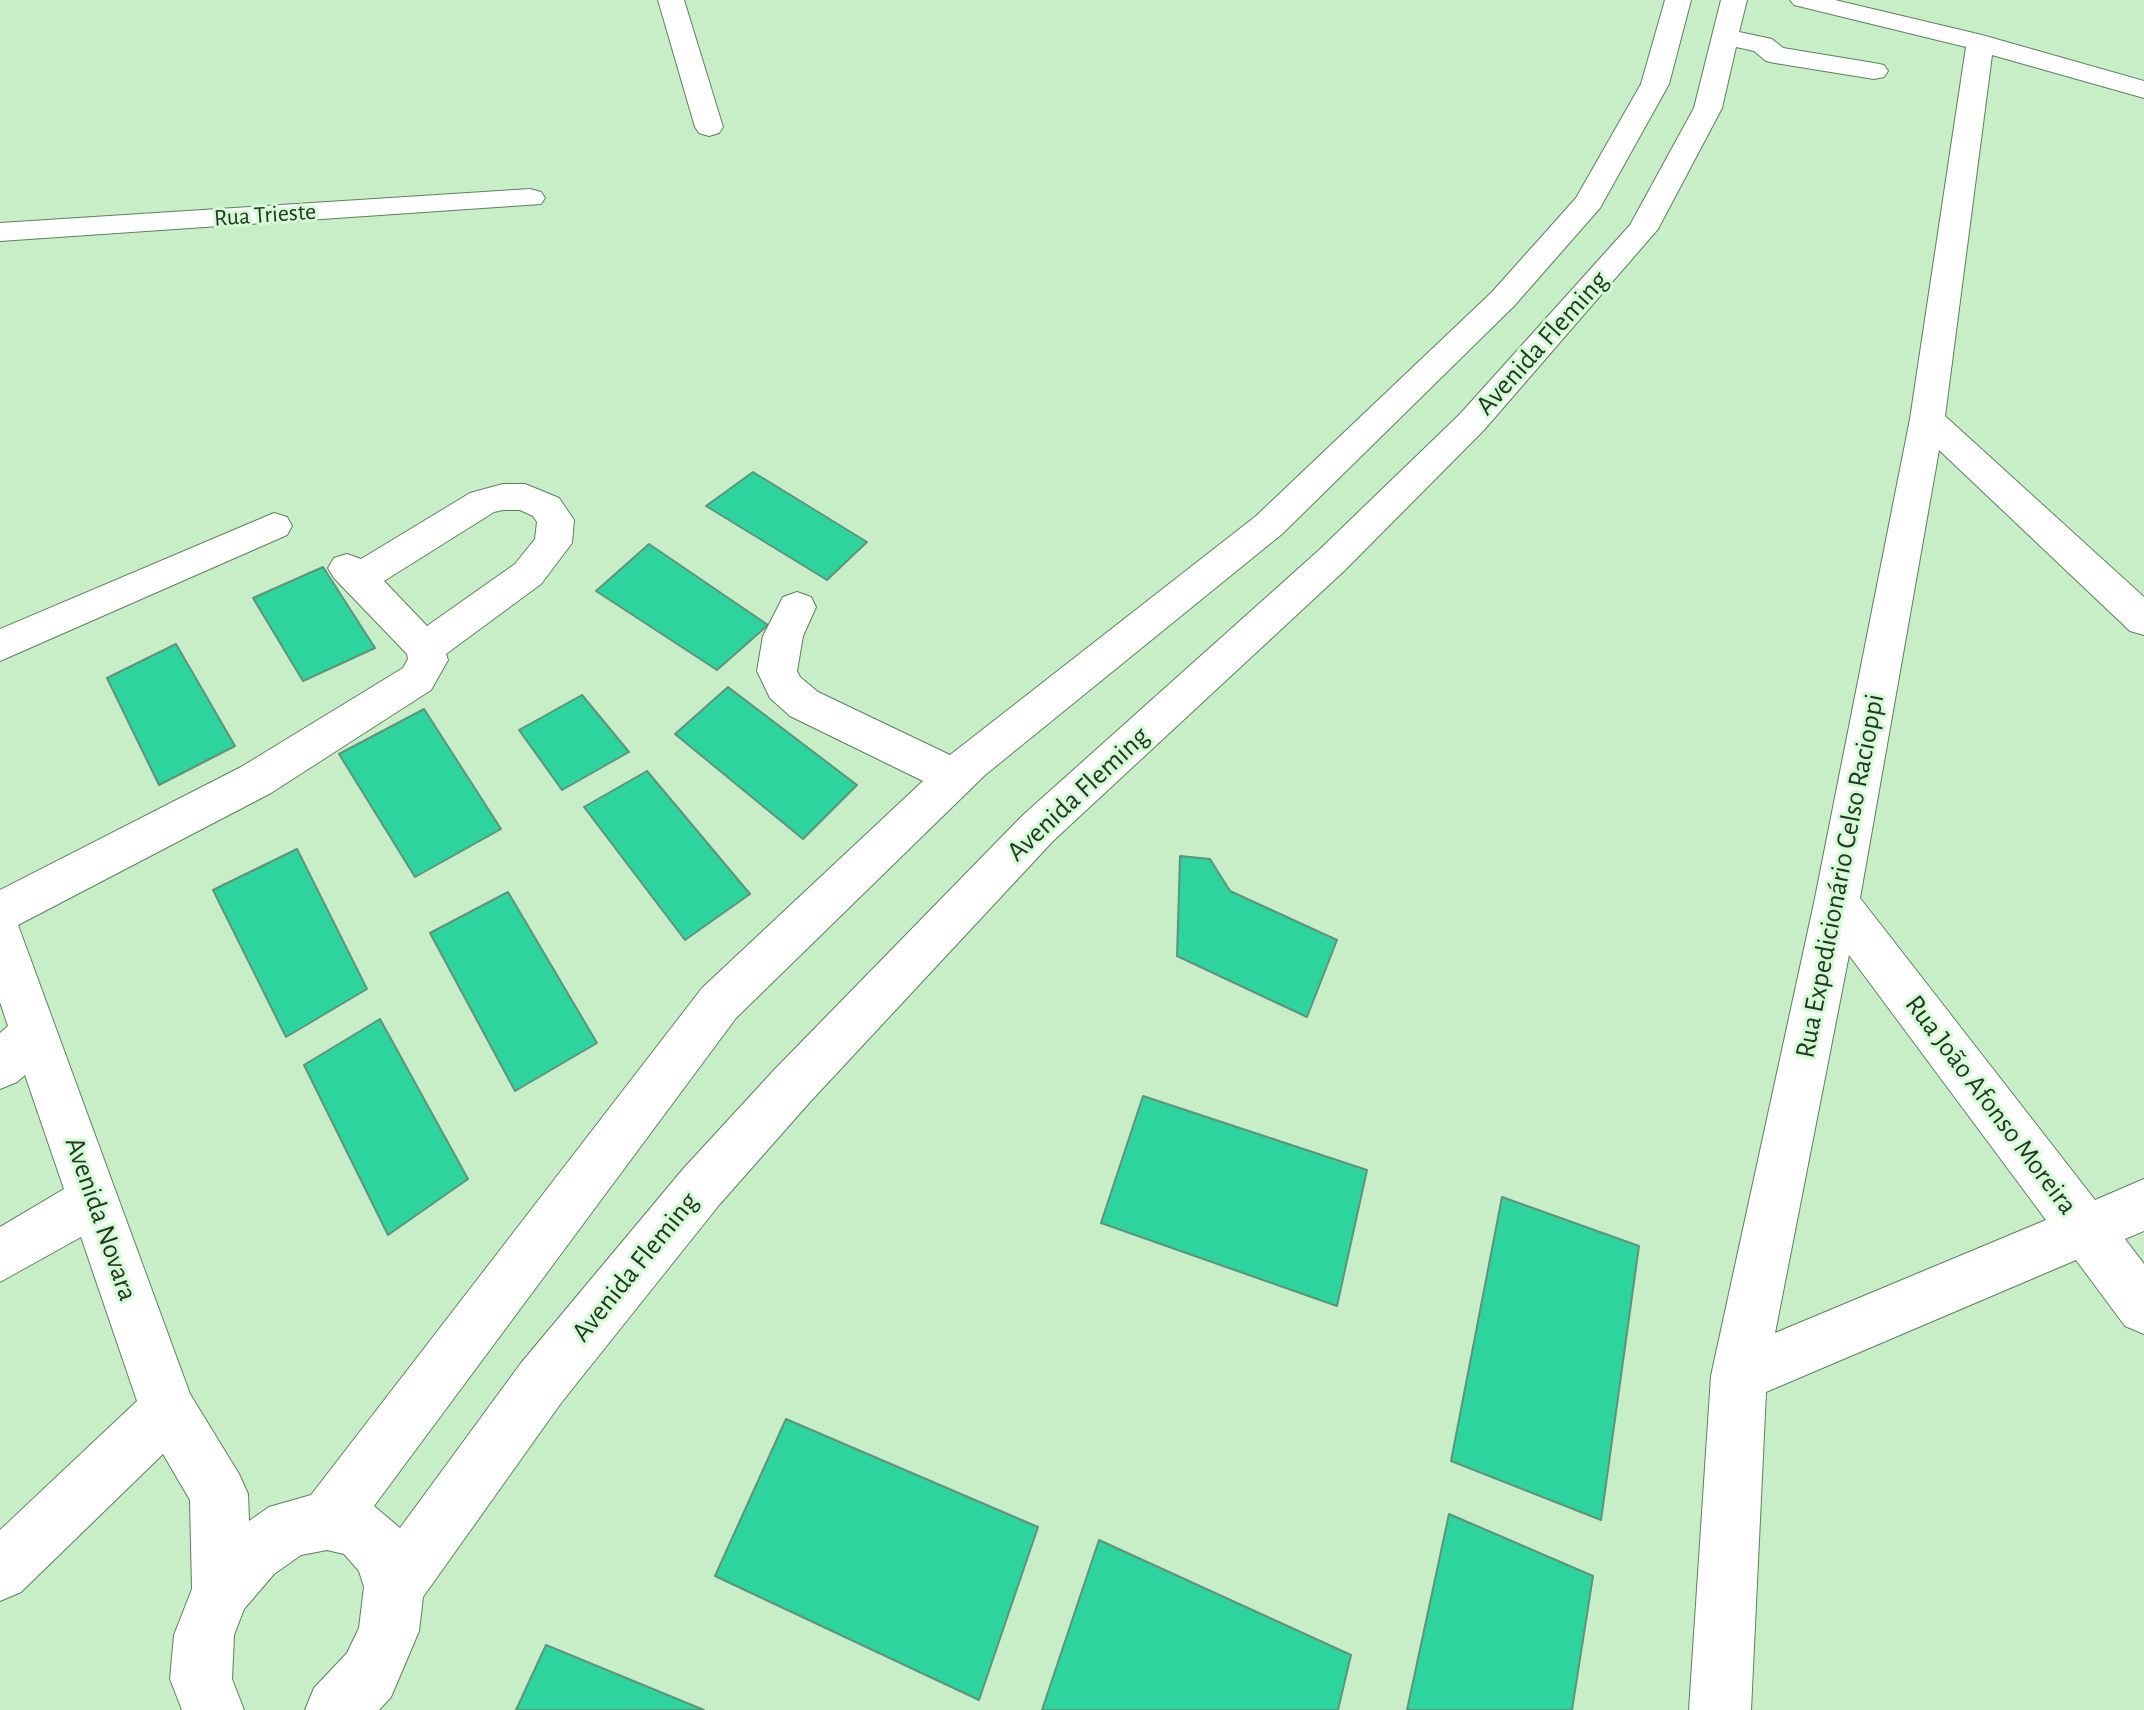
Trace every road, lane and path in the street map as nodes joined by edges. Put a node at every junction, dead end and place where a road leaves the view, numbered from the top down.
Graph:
1 (671, 0) edge
2 (1678, 0) edge
3 (1803, 0) edge
4 (1901, 0) edge
5 (1727, 30) edge
6 (1976, 42) junction
7 (1874, 71) dead end
8 (2144, 90) edge
9 (709, 127) dead end
10 (530, 198) dead end
11 (0, 232) edge
12 (1927, 419) junction
13 (1269, 525) junction
14 (274, 526) dead end
15 (1331, 561) junction
16 (797, 607) dead end
17 (2144, 620) edge
18 (0, 646) edge
19 (425, 648) junction
20 (955, 777) junction
21 (1837, 903) junction
22 (0, 912) edge
23 (0, 935) edge
24 (17, 1049) edge
25 (95, 1200) junction
26 (2144, 1205) edge
27 (2085, 1229) junction
28 (0, 1256) edge
29 (2144, 1307) edge
30 (1739, 1376) junction
31 (168, 1410) junction
32 (219, 1494) junction
33 (308, 1525) junction
34 (0, 1571) edge
35 (394, 1587) junction
36 (222, 1589) junction
37 (352, 1698) edge
38 (213, 1710) edge
39 (1720, 1710) edge

1 - 9 street
2 - 13 street
3 - 6 street
4 - 6 street
5 - 7 street
5 - 15 street, Avenida Fleming
6 - 8 street
6 - 12 street, Rua Expedicionário Celso Racioppi
10 - 11 street, Rua Trieste
12 - 17 street
12 - 21 street, Rua Expedicionário Celso Racioppi
13 - 15 street
13 - 20 street
14 - 18 street
15 - 35 street, Avenida Fleming
16 - 20 street
19 - 19 street
19 - 22 street
20 - 33 street
21 - 27 street, Rua João Afonso Moreira
21 - 30 street, Rua Expedicionário Celso Racioppi
23 - 24 street, Avenida Novara
24 - 25 street, Avenida Novara
25 - 28 street
25 - 31 street, Avenida Novara
26 - 27 street
27 - 29 street, Rua João Afonso Moreira
27 - 30 street
30 - 39 street, Rua Expedicionário Celso Racioppi
31 - 32 street, Avenida Novara
31 - 34 street
32 - 33 street
32 - 36 street, Avenida Novara
33 - 35 street
33 - 36 street
35 - 37 street
36 - 38 street

